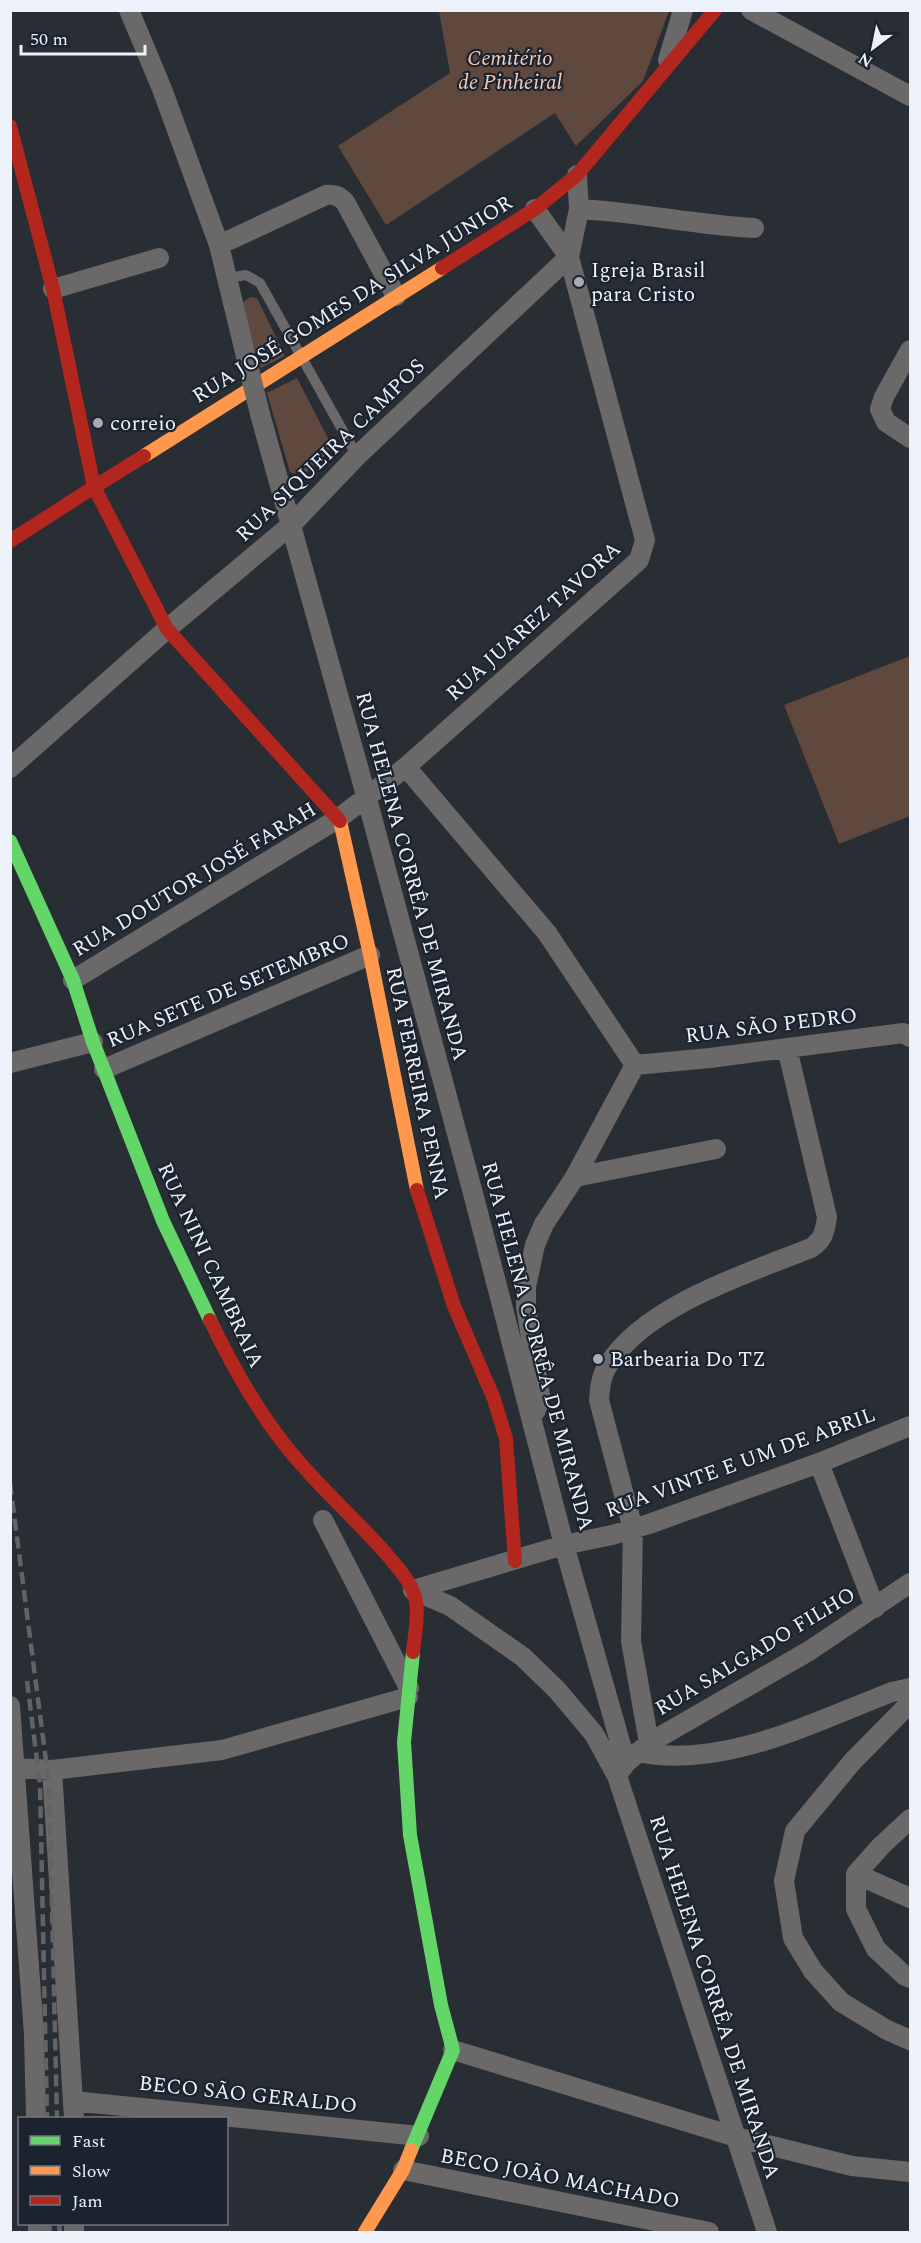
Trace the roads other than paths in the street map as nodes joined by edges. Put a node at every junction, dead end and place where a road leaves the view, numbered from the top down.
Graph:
1 (129, 10) edge
2 (683, 10) edge
3 (715, 10) edge
4 (751, 10) edge
5 (666, 68) junction
6 (910, 96) edge
7 (10, 126) edge
8 (577, 175) junction
9 (535, 209) junction
10 (579, 209) junction
11 (754, 228) dead end
12 (219, 245) junction
13 (569, 256) junction
14 (159, 258) dead end
15 (227, 278) junction
16 (53, 289) junction
17 (396, 296) junction
18 (910, 350) edge
19 (300, 356) junction
20 (910, 438) edge
21 (357, 456) junction
22 (94, 487) junction
23 (291, 525) junction
24 (10, 542) edge
25 (167, 629) junction
26 (406, 767) junction
27 (10, 768) edge
28 (367, 799) junction
29 (339, 819) junction
30 (10, 841) edge
31 (370, 955) junction
32 (73, 980) junction
33 (908, 1033) edge
34 (93, 1042) junction
35 (787, 1048) junction
36 (10, 1063) edge
37 (635, 1065) junction
38 (104, 1069) junction
39 (716, 1149) dead end
40 (575, 1178) junction
41 (531, 1418) junction
42 (910, 1426) edge
43 (819, 1463) junction
44 (323, 1520) dead end
45 (633, 1529) junction
46 (564, 1545) junction
47 (515, 1561) junction
48 (910, 1583) edge
49 (412, 1590) junction
50 (875, 1608) junction
51 (910, 1688) edge
52 (409, 1692) junction
53 (910, 1703) edge
54 (10, 1706) edge
55 (632, 1759) junction
56 (16, 1768) junction
57 (52, 1770) junction
58 (910, 1819) edge
59 (856, 1874) junction
60 (910, 1898) edge
61 (910, 1978) edge
62 (910, 2040) edge
63 (453, 2050) junction
64 (73, 2110) edge
65 (36, 2117) edge
66 (166, 2117) edge
67 (228, 2122) edge
68 (419, 2136) junction
69 (736, 2137) junction
70 (403, 2170) junction
71 (910, 2172) edge
72 (365, 2232) edge
73 (708, 2232) edge
74 (767, 2232) edge

1 - 12 street, RUA HELENA CORRÊA DE MIRANDA
2 - 5 street
3 - 5 street
4 - 6 street
5 - 8 street, RUA JOSÉ GOMES DA SILVA JUNIOR
7 - 16 street
8 - 9 street, RUA JOSÉ GOMES DA SILVA JUNIOR
8 - 10 street
9 - 13 street, RUA JUAREZ TAVORA
9 - 17 street, RUA JOSÉ GOMES DA SILVA JUNIOR
10 - 11 street
10 - 13 street
12 - 15 street, RUA HELENA CORRÊA DE MIRANDA
12 - 17 street
13 - 21 street, RUA SIQUEIRA CAMPOS
13 - 26 street, RUA JUAREZ TAVORA
14 - 16 street
15 - 19 lane
15 - 23 street, RUA HELENA CORRÊA DE MIRANDA, bridge
16 - 22 street
17 - 19 street, RUA JOSÉ GOMES DA SILVA JUNIOR
18 - 20 street
19 - 21 lane
19 - 22 street, RUA JOSÉ GOMES DA SILVA JUNIOR
21 - 23 street, RUA SIQUEIRA CAMPOS
22 - 24 street, RUA JOSÉ GOMES DA SILVA JUNIOR
22 - 25 street
23 - 25 street, RUA SIQUEIRA CAMPOS
23 - 28 street, RUA HELENA CORRÊA DE MIRANDA
25 - 27 street, RUA SIQUEIRA CAMPOS
25 - 29 street
26 - 28 street, RUA JUAREZ TAVORA
26 - 37 street
28 - 29 street, RUA JUAREZ TAVORA
28 - 41 street, RUA HELENA CORRÊA DE MIRANDA
29 - 31 street, RUA FERREIRA PENNA
29 - 32 street, RUA DOUTOR JOSÉ FARAH
30 - 32 street, RUA NINI CAMBRAIA
31 - 38 street, RUA SETE DE SETEMBRO
31 - 47 street, RUA FERREIRA PENNA
32 - 34 street, RUA NINI CAMBRAIA
33 - 35 street, RUA SÃO PEDRO
34 - 36 street
34 - 38 street, RUA NINI CAMBRAIA
35 - 37 street, RUA SÃO PEDRO
35 - 45 street
37 - 40 street
38 - 49 street, RUA NINI CAMBRAIA
39 - 40 street
40 - 41 street
41 - 46 street, RUA HELENA CORRÊA DE MIRANDA
42 - 43 street, RUA VINTE E UM DE ABRIL
43 - 45 street, RUA VINTE E UM DE ABRIL
43 - 50 street
44 - 52 street
45 - 46 street, RUA VINTE E UM DE ABRIL
45 - 55 street
46 - 47 street, RUA VINTE E UM DE ABRIL
46 - 55 street, RUA HELENA CORRÊA DE MIRANDA
47 - 49 street, RUA VINTE E UM DE ABRIL
48 - 50 street, RUA SALGADO FILHO
49 - 52 street
49 - 55 street
50 - 55 street, RUA SALGADO FILHO
51 - 55 street
52 - 57 street
52 - 63 street
53 - 62 street
54 - 56 street
55 - 69 street, RUA HELENA CORRÊA DE MIRANDA
56 - 57 street
56 - 65 street
57 - 64 street
58 - 59 street
59 - 60 street
59 - 61 street
63 - 68 street
63 - 69 street
64 - 66 street, BECO SÃO GERALDO
67 - 68 street, BECO SÃO GERALDO
68 - 70 street
69 - 71 street
69 - 74 street, RUA HELENA CORRÊA DE MIRANDA
70 - 72 street
70 - 73 street, BECO JOÃO MACHADO

